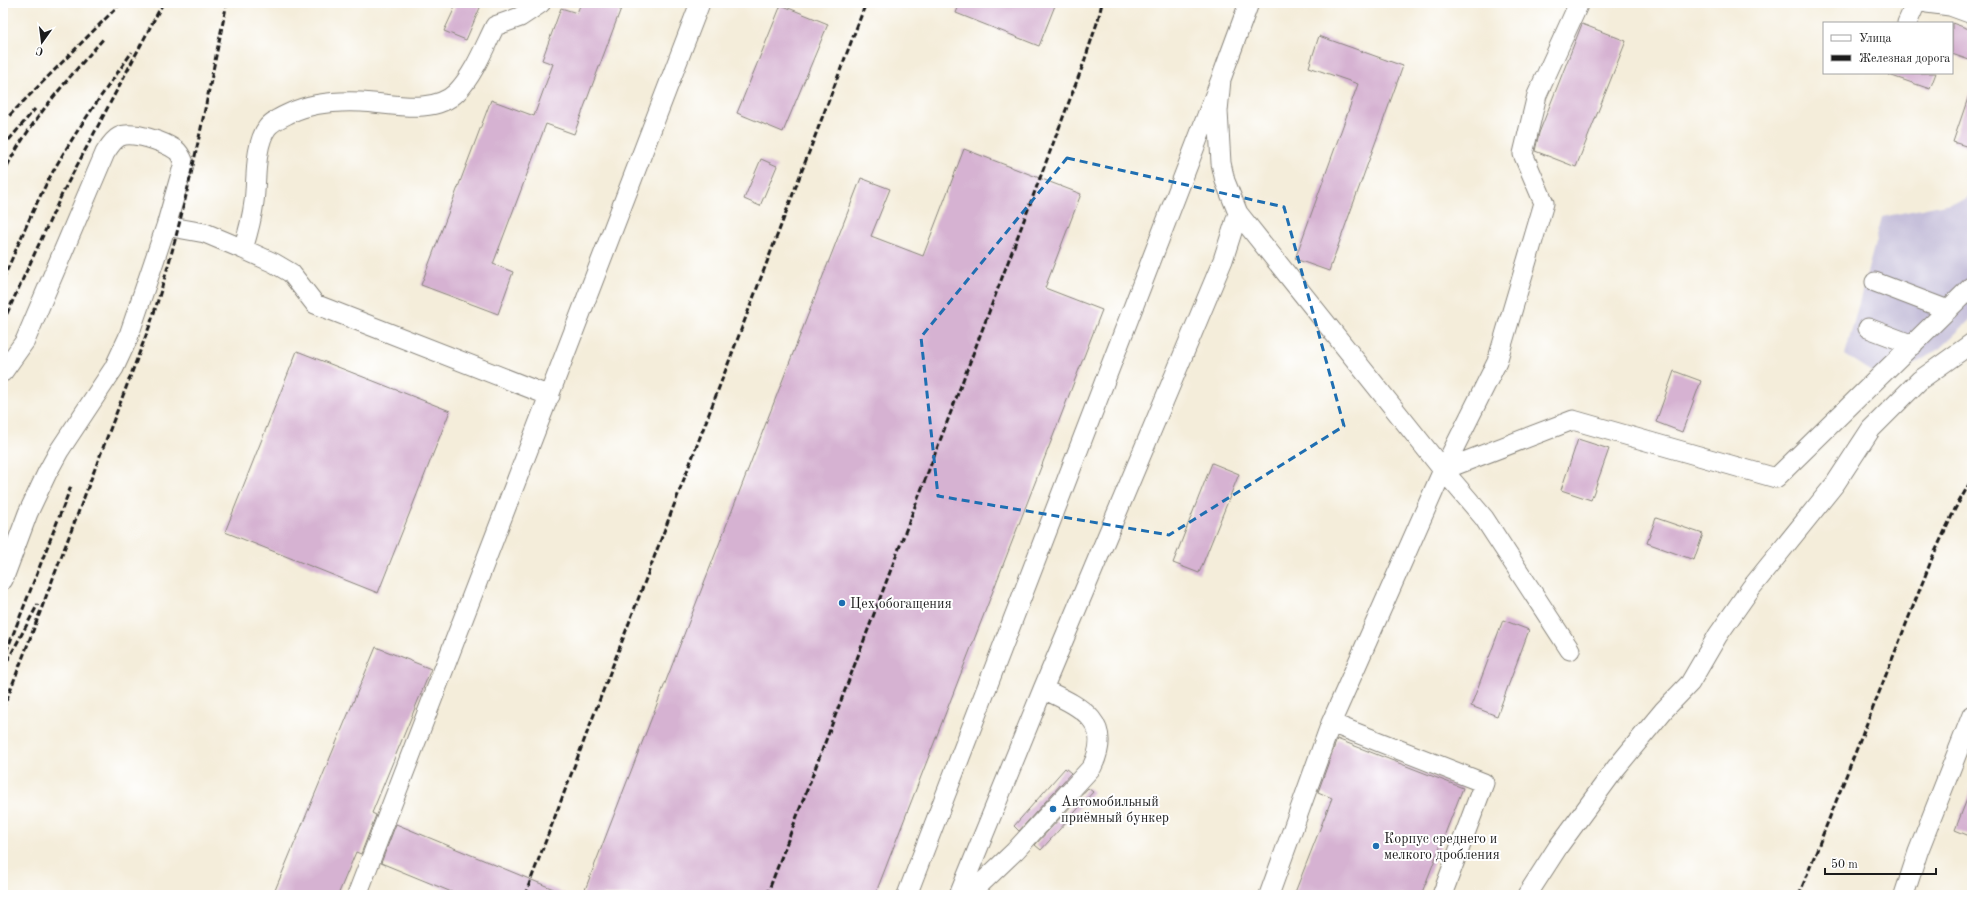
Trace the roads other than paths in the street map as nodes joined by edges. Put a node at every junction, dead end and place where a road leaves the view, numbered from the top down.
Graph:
1 (541, 3) edge
2 (700, 3) edge
3 (1249, 3) edge
4 (1579, 3) edge
5 (1916, 3) edge
6 (1927, 3) edge
7 (1972, 14) edge
8 (1908, 22) edge
9 (1221, 79) junction
10 (1238, 213) junction
11 (166, 226) junction
12 (243, 249) junction
13 (1972, 271) edge
14 (1875, 282) dead end
15 (1969, 290) edge
16 (1948, 310) junction
17 (1868, 328) dead end
18 (1972, 343) edge
19 (1913, 344) junction
20 (3, 372) edge
21 (550, 396) junction
22 (1443, 470) junction
23 (3, 580) edge
24 (1570, 650) dead end
25 (1043, 689) junction
26 (1972, 715) edge
27 (1331, 723) junction
28 (357, 895) edge
29 (907, 895) edge
30 (959, 895) edge
31 (969, 895) edge
32 (1269, 895) edge
33 (1442, 895) edge
34 (1527, 895) edge
35 (1904, 895) edge

1 - 12 lane
2 - 21 lane
3 - 9 lane
4 - 22 lane
5 - 8 lane
6 - 7 lane
9 - 10 lane
9 - 29 lane
10 - 22 lane
10 - 25 lane
11 - 12 lane
11 - 20 lane
11 - 23 lane
12 - 21 lane
13 - 15 lane
14 - 16 lane
15 - 16 lane
16 - 19 lane
17 - 19 lane
18 - 34 lane
19 - 22 lane
21 - 28 lane
22 - 24 lane
22 - 27 lane
25 - 30 lane
25 - 31 lane
26 - 35 lane
27 - 32 lane
27 - 33 lane

